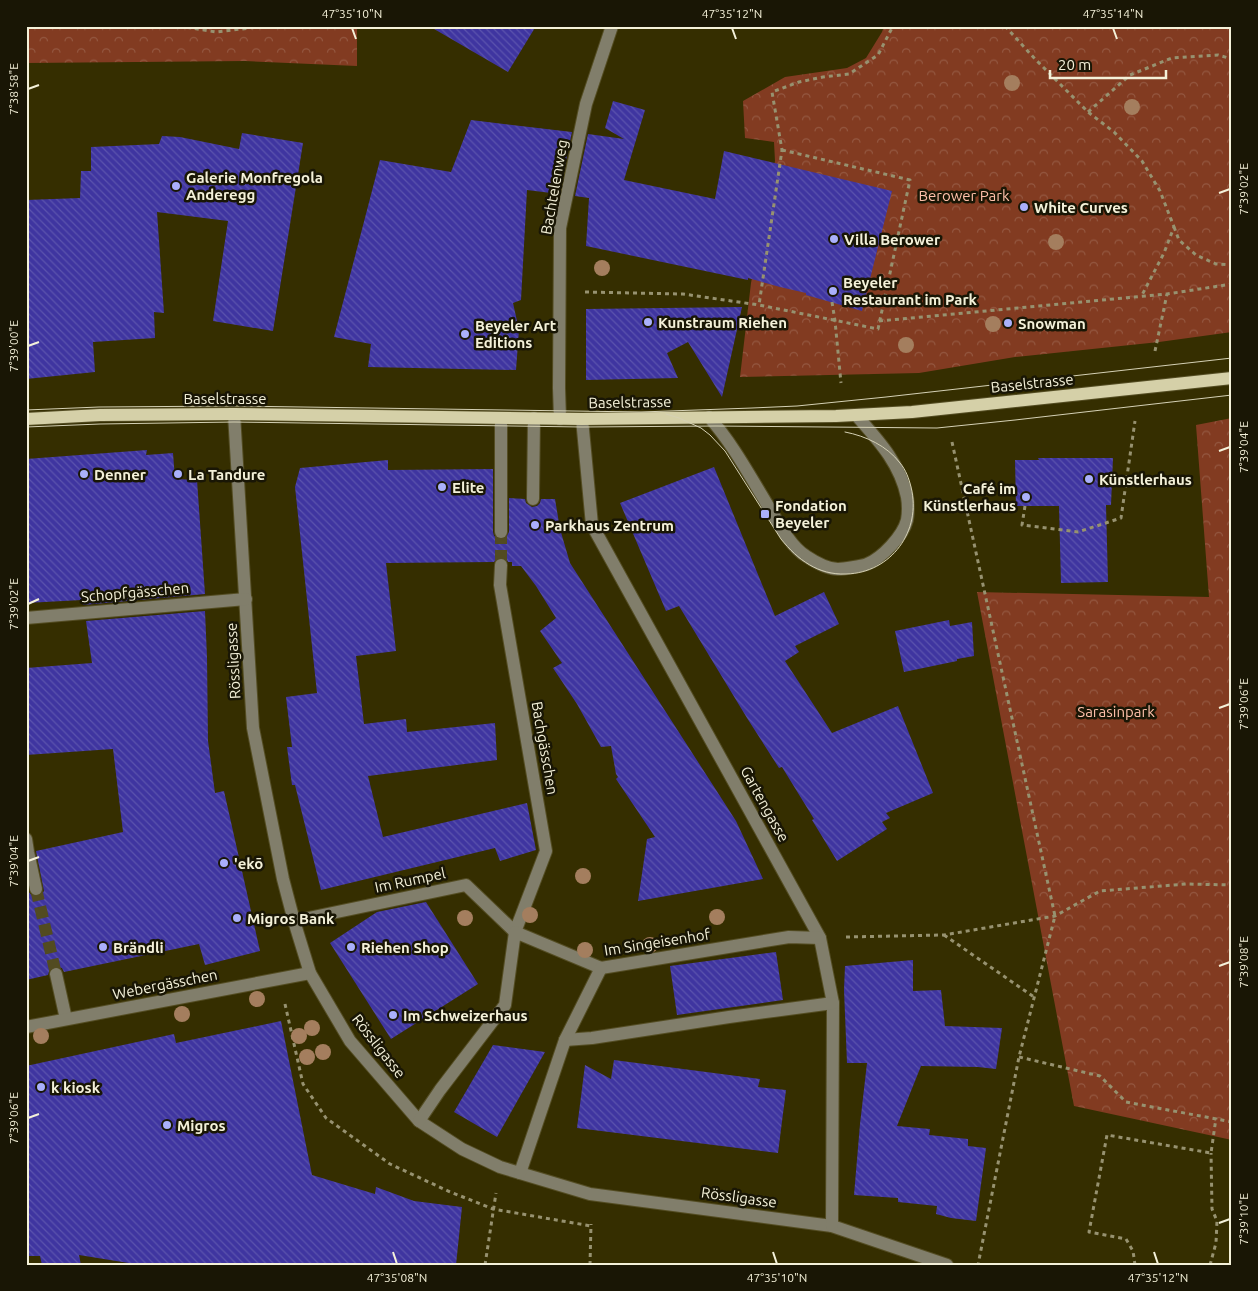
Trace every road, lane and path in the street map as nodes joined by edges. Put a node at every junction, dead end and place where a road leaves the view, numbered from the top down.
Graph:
1 (179, 26) edge
2 (258, 26) edge
3 (612, 26) edge
4 (893, 26) edge
5 (1005, 26) edge
6 (251, 27) edge
7 (1232, 59) edge
8 (1088, 112) junction
9 (782, 150) junction
10 (1174, 227) junction
11 (1232, 266) edge
12 (1232, 284) edge
13 (560, 291) junction
14 (1167, 294) junction
15 (1142, 296) junction
16 (832, 302) dead end
17 (759, 305) junction
18 (835, 321) junction
19 (879, 321) junction
20 (1155, 351) dead end
21 (1232, 378) edge
22 (841, 384) dead end
23 (234, 414) junction
24 (856, 414) junction
25 (709, 417) junction
26 (500, 418) junction
27 (534, 418) junction
28 (26, 419) edge
29 (560, 419) junction
30 (582, 419) junction
31 (1134, 421) dead end
32 (952, 442) dead end
33 (533, 499) dead end
34 (1025, 506) dead end
35 (501, 532) tunnel mouth
36 (501, 565) tunnel mouth
37 (246, 599) junction
38 (26, 618) edge
39 (26, 839) edge
40 (1232, 885) edge
41 (36, 888) tunnel mouth
42 (1056, 916) junction
43 (294, 921) junction
44 (514, 932) junction
45 (944, 935) junction
46 (820, 938) junction
47 (601, 968) junction
48 (310, 973) junction
49 (56, 974) tunnel mouth
50 (1034, 997) junction
51 (833, 1003) junction
52 (66, 1020) junction
53 (26, 1027) edge
54 (565, 1040) junction
55 (1019, 1057) junction
56 (1216, 1118) junction
57 (419, 1121) junction
58 (1232, 1122) edge
59 (1211, 1153) junction
60 (500, 1167) junction
61 (520, 1174) junction
62 (590, 1194) junction
63 (832, 1226) junction
64 (485, 1265) edge
65 (590, 1265) edge
66 (947, 1265) edge
67 (978, 1265) edge
68 (1135, 1265) edge
69 (1210, 1265) edge

1 - 6 path
2 - 6 path
3 - 13 street, Bachtelenweg
4 - 9 path
5 - 8 path
7 - 8 path
8 - 10 path
9 - 17 path
9 - 19 path
10 - 11 path
10 - 15 path
12 - 14 path
13 - 17 path
13 - 29 street, Bachtelenweg
14 - 15 path
14 - 20 path
15 - 19 path
16 - 18 path
17 - 18 path
18 - 19 path
18 - 22 path
21 - 24 main road, Baselstrasse
23 - 26 main road, Baselstrasse
23 - 28 main road, Baselstrasse
23 - 37 street, Rössligasse
24 - 25 main road, Baselstrasse
24 - 25 street
25 - 30 main road, Baselstrasse
26 - 27 main road, Baselstrasse
26 - 35 street
27 - 29 main road, Baselstrasse
27 - 33 street
29 - 30 main road, Baselstrasse
30 - 46 street, Gartengasse
31 - 34 path
32 - 42 path
36 - 44 street, Bachgässchen
37 - 38 street, Schopfgässchen
37 - 43 street, Rössligasse
39 - 41 street
40 - 42 path
42 - 45 path
42 - 50 path
43 - 44 street, Im Rumpel
43 - 48 street, Rössligasse
44 - 47 street, Im Singeisenhof
44 - 57 street
45 - 46 path
45 - 50 path
46 - 47 street, Im Singeisenhof
46 - 51 street, Gartengasse
47 - 54 street
48 - 52 street, Webergässchen
48 - 57 street, Rössligasse
49 - 52 street
50 - 55 path
51 - 54 street
51 - 63 street, Gartengasse
52 - 53 street, Webergässchen
54 - 61 street
55 - 56 path
55 - 67 path
56 - 58 path
56 - 59 path
57 - 60 street, Rössligasse
59 - 68 path
59 - 69 path
60 - 61 street, Rössligasse
60 - 64 path
61 - 62 street, Rössligasse
62 - 63 street, Rössligasse
62 - 65 path
63 - 66 street, Rössligasse

